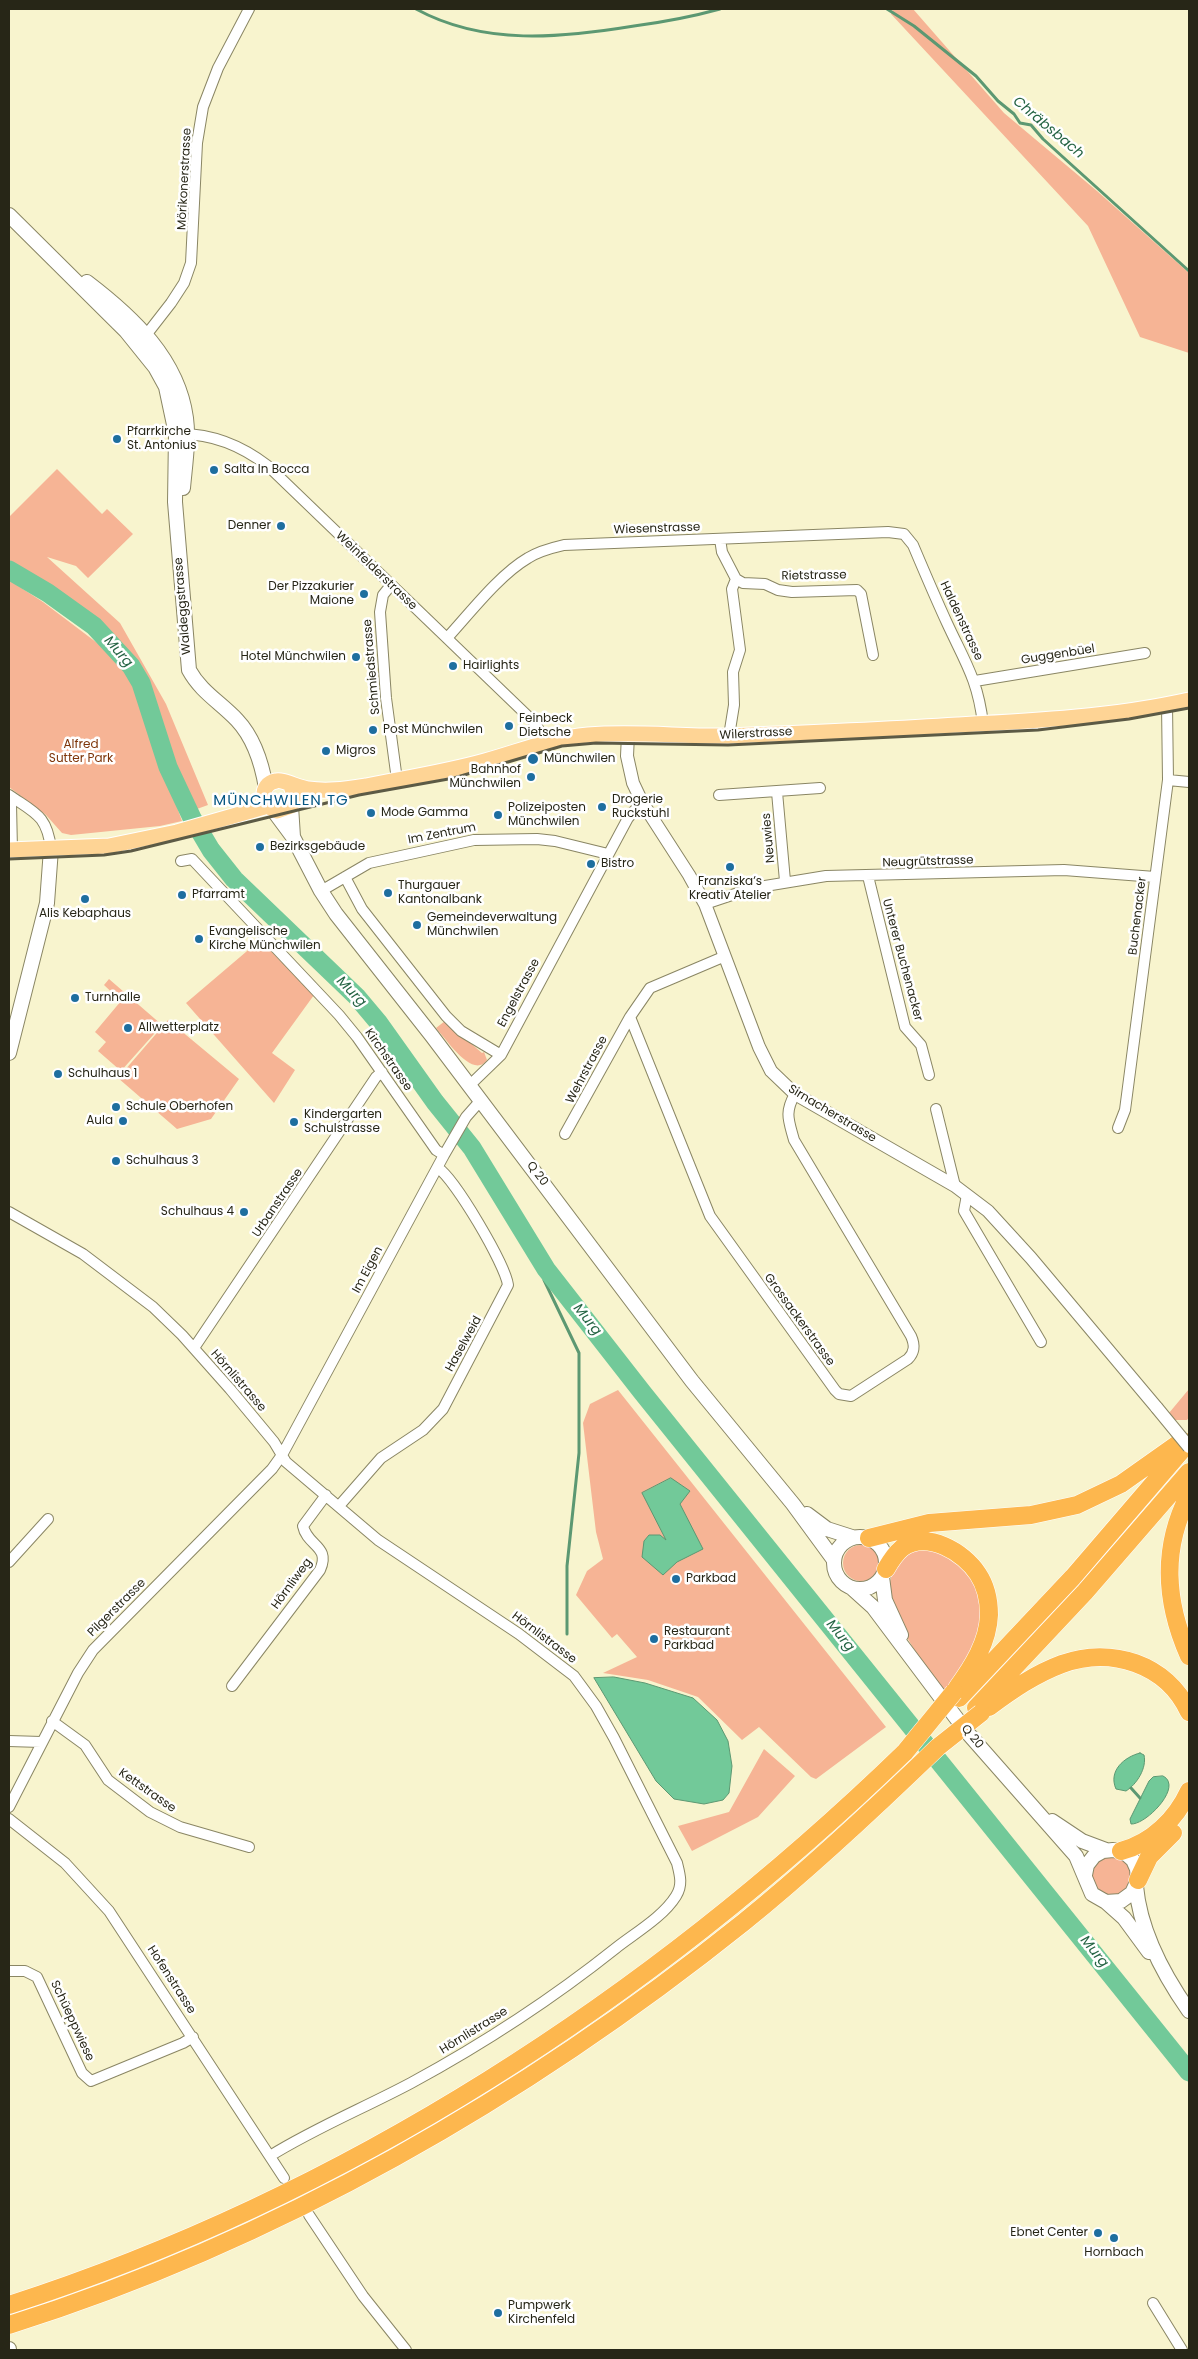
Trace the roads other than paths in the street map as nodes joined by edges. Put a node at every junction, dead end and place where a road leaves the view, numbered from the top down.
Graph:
1 (250, 9) edge
2 (9, 215) edge
3 (142, 340) junction
4 (181, 434) junction
5 (904, 534) joint
6 (720, 539) junction
7 (736, 579) junction
8 (391, 585) junction
9 (447, 638) junction
10 (873, 654) dead end
11 (1145, 654) dead end
12 (975, 681) junction
13 (1189, 700) edge
14 (1167, 705) junction
15 (983, 724) junction
16 (628, 735) junction
17 (729, 736) junction
18 (545, 741) junction
19 (260, 759) junction
20 (397, 780) junction
21 (1168, 780) junction
22 (1189, 782) edge
23 (286, 783) junction
24 (820, 788) dead end
25 (328, 791) junction
26 (777, 792) junction
27 (9, 795) edge
28 (718, 795) dead end
29 (9, 799) edge
30 (268, 799) junction
31 (642, 802) junction
32 (292, 804) junction
33 (293, 837) junction
34 (51, 849) junction
35 (10, 850) edge
36 (608, 854) junction
37 (181, 860) dead end
38 (868, 876) junction
39 (345, 877) junction
40 (1155, 877) junction
41 (785, 881) junction
42 (321, 891) junction
43 (705, 904) junction
44 (723, 957) junction
45 (630, 1017) junction
46 (9, 1053) edge
47 (501, 1055) junction
48 (382, 1072) junction
49 (929, 1075) dead end
50 (470, 1085) junction
51 (795, 1094) junction
52 (481, 1100) junction
53 (936, 1109) dead end
54 (1118, 1128) dead end
55 (566, 1134) dead end
56 (444, 1155) junction
57 (438, 1168) junction
58 (955, 1186) junction
59 (967, 1195) junction
60 (9, 1212) edge
61 (1041, 1342) dead end
62 (194, 1348) junction
63 (1189, 1435) edge
64 (1189, 1442) edge
65 (1189, 1447) edge
66 (282, 1454) junction
67 (1189, 1472) edge
68 (326, 1495) junction
69 (1189, 1495) edge
70 (793, 1504) junction
71 (339, 1506) junction
72 (48, 1519) dead end
73 (861, 1538) junction
74 (834, 1560) junction
75 (9, 1562) edge
76 (884, 1573) junction
77 (853, 1589) junction
78 (910, 1654) junction
79 (1189, 1656) edge
80 (232, 1686) dead end
81 (957, 1695) junction
82 (979, 1711) junction
83 (1189, 1712) edge
84 (52, 1721) junction
85 (9, 1741) edge
86 (41, 1742) junction
87 (1189, 1791) edge
88 (9, 1807) edge
89 (1040, 1814) junction
90 (1189, 1816) edge
91 (9, 1819) edge
92 (249, 1847) dead end
93 (1113, 1851) junction
94 (1085, 1875) junction
95 (1137, 1883) junction
96 (1106, 1902) junction
97 (1162, 1970) junction
98 (9, 1971) edge
99 (1189, 2011) edge
100 (193, 2037) junction
101 (270, 2156) junction
102 (284, 2178) dead end
103 (309, 2215) dead end
104 (1153, 2303) dead end
105 (9, 2305) edge
106 (9, 2325) edge
107 (406, 2350) edge
108 (1182, 2350) edge

1 - 3 street, Mörikonerstrasse
2 - 3 main road
3 - 4 main road
4 - 8 street, Weinfelderstrasse
4 - 19 main road, Waldeggstrasse
5 - 6 street, Wiesenstrasse
5 - 12 street, Haldenstrasse
6 - 7 street
6 - 9 street, Wiesenstrasse
7 - 10 street, Rietstrasse
7 - 17 street
8 - 9 street, Weinfelderstrasse
8 - 20 street, Schmiedstrasse
9 - 18 street, Weinfelderstrasse
11 - 12 street, Guggenbüel
12 - 15 street, Haldenstrasse
13 - 14 main road, Wilerstrasse
14 - 15 main road, Wilerstrasse
14 - 21 street, Buchenacker
15 - 17 main road, Wilerstrasse
16 - 17 main road, Wilerstrasse
16 - 18 main road, Wilerstrasse
16 - 31 street, Sirnacherstrasse
18 - 20 main road, Wilerstrasse
19 - 23 main road, Waldeggstrasse
19 - 30 main road, Waldeggstrasse
20 - 25 main road, Wilerstrasse
21 - 22 street
21 - 40 street, Buchenacker
23 - 25 main road, Wilerstrasse
23 - 30 main road
23 - 32 main road
24 - 26 street
25 - 32 main road, Wilerstrasse
26 - 28 street
26 - 41 street, Neuwies
27 - 34 street
29 - 35 street
30 - 32 main road
30 - 33 main road, Q 20
30 - 34 main road
31 - 36 street, Engelstrasse
31 - 43 street, Sirnacherstrasse
32 - 33 main road, Q 20
33 - 42 main road, Q 20
34 - 35 main road
34 - 46 main road
36 - 39 street, Im Zentrum
36 - 47 street, Engelstrasse
37 - 48 street, Kirchstrasse
38 - 40 street, Neugrütstrasse
38 - 41 street, Neugrütstrasse
38 - 49 street, Unterer Buchenacker
39 - 42 street, Im Zentrum
39 - 47 street
40 - 54 street, Buchenacker
41 - 43 street, Neugrütstrasse
42 - 50 main road, Q 20
43 - 44 street, Sirnacherstrasse
44 - 45 street
44 - 51 street, Sirnacherstrasse
45 - 51 street, Grossackerstrasse
45 - 55 street, Wehrstrasse
47 - 50 street, Engelstrasse
48 - 56 street, Kirchstrasse
48 - 62 street, Urbanstrasse
50 - 52 main road, Q 20
51 - 58 street, Sirnacherstrasse
52 - 56 street, Im Eigen
52 - 70 main road, Q 20
53 - 58 street
56 - 57 street, Im Eigen
57 - 66 street, Im Eigen
57 - 71 street, Haselweid
58 - 59 street, Sirnacherstrasse
59 - 61 street
59 - 65 street, Sirnacherstrasse, bridge
60 - 62 street, Hörnlistrasse
62 - 66 street, Hörnlistrasse
63 - 73 highway
64 - 81 highway
66 - 68 street, Hörnlistrasse
66 - 84 street, Pilgerstrasse
67 - 82 highway
68 - 71 street, Hörnlistrasse
68 - 80 street, Hörnliweg
69 - 79 highway
70 - 73 main road, Q 20
70 - 74 main road, Q 20
71 - 101 street, Hörnlistrasse
72 - 75 street
73 - 74 main road
73 - 76 main road, Q 20
74 - 77 main road, Q 20
76 - 77 main road
76 - 78 main road, Q 20
76 - 81 highway
77 - 78 main road, Q 20
78 - 89 main road, Q 20
81 - 105 highway, bridge
82 - 83 highway
82 - 106 highway, bridge
84 - 86 street, Pilgerstrasse
84 - 92 street, Kettstrasse
85 - 86 street
86 - 88 street, Pilgerstrasse
87 - 93 highway
89 - 93 main road, Q 20
89 - 94 main road, Q 20
90 - 95 highway
91 - 100 street, Hofenstrasse
93 - 94 main road
93 - 95 main road, Q 20
94 - 96 main road, Q 20
95 - 96 main road
95 - 97 main road, Q 20
96 - 97 main road, Q 20
97 - 99 main road, Q 20
98 - 100 street, Schüeppwiese
100 - 101 street, Hofenstrasse
101 - 102 street, Hofenstrasse
103 - 107 street
104 - 108 street

